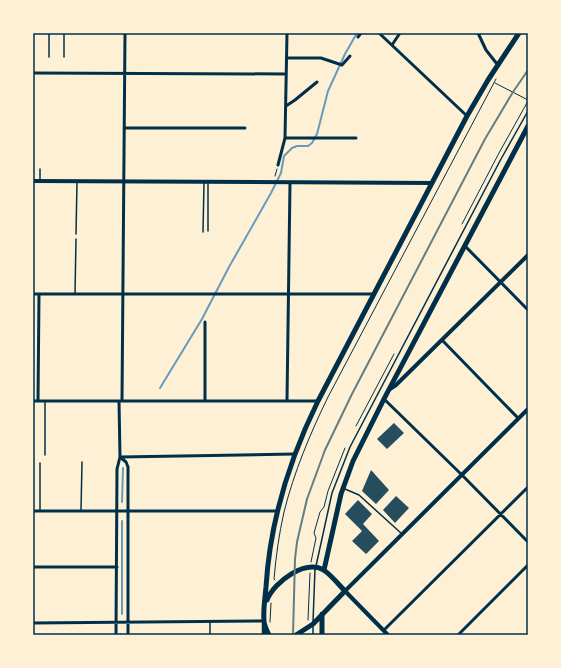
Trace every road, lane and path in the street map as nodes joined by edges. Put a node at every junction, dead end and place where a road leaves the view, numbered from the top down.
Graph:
1 (49, 33) edge
2 (64, 33) edge
3 (125, 33) edge
4 (287, 33) edge
5 (361, 33) edge
6 (380, 33) edge
7 (400, 33) edge
8 (478, 33) edge
9 (519, 33) edge
10 (358, 37) dead end
11 (392, 45) junction
12 (350, 56) dead end
13 (49, 57) dead end
14 (64, 57) dead end
15 (287, 58) junction
16 (497, 64) junction
17 (33, 73) edge
18 (125, 74) junction
19 (286, 74) junction
20 (497, 77) dead end
21 (317, 82) dead end
22 (494, 82) junction
23 (528, 100) edge
24 (286, 106) junction
25 (528, 111) edge
26 (467, 116) junction
27 (528, 126) edge
28 (124, 128) junction
29 (245, 128) dead end
30 (285, 138) junction
31 (356, 138) dead end
32 (278, 165) joint
33 (40, 169) dead end
34 (33, 181) edge
35 (40, 182) junction
36 (76, 182) junction
37 (124, 183) junction
38 (206, 183) junction
39 (274, 183) junction
40 (290, 183) junction
41 (432, 183) junction
42 (208, 231) dead end
43 (203, 232) dead end
44 (76, 234) dead end
45 (76, 239) dead end
46 (465, 246) junction
47 (528, 255) edge
48 (500, 282) junction
49 (33, 294) edge
50 (39, 294) junction
51 (75, 294) junction
52 (123, 294) junction
53 (288, 294) junction
54 (374, 294) junction
55 (528, 310) edge
56 (205, 322) dead end
57 (442, 340) junction
58 (390, 388) junction
59 (384, 400) junction
60 (33, 401) edge
61 (38, 401) junction
62 (46, 401) junction
63 (121, 401) junction
64 (205, 401) junction
65 (287, 401) junction
66 (318, 401) junction
67 (528, 409) edge
68 (518, 418) junction
69 (294, 454) junction
70 (45, 455) dead end
71 (120, 457) junction
72 (82, 462) dead end
73 (40, 463) dead end
74 (462, 475) junction
75 (528, 487) edge
76 (342, 488) junction
77 (33, 511) edge
78 (40, 511) junction
79 (81, 511) junction
80 (117, 511) junction
81 (128, 511) junction
82 (277, 511) junction
83 (500, 514) junction
84 (402, 534) junction
85 (528, 542) edge
86 (528, 565) edge
87 (33, 567) edge
88 (117, 567) junction
89 (315, 568) junction
90 (324, 570) junction
91 (310, 575) dead end
92 (275, 580) dead end
93 (345, 591) junction
94 (272, 599) dead end
95 (265, 609) junction
96 (322, 614) junction
97 (264, 621) junction
98 (116, 622) junction
99 (128, 622) junction
100 (210, 622) junction
101 (270, 622) dead end
102 (33, 623) edge
103 (310, 623) junction
104 (384, 630) junction
105 (116, 635) edge
106 (128, 635) edge
107 (210, 635) edge
108 (264, 635) edge
109 (269, 635) edge
110 (296, 635) edge
111 (313, 635) edge
112 (322, 635) edge
113 (388, 635) edge
114 (458, 635) edge

1 - 13 lane
2 - 14 lane
3 - 18 street
4 - 15 street
5 - 10 street
6 - 11 street
7 - 11 street
8 - 16 street
9 - 16 main road
11 - 26 street
12 - 15 street
15 - 19 street
16 - 26 main road
17 - 18 street
18 - 19 street
18 - 28 street
19 - 24 street
20 - 22 path
21 - 24 street
22 - 23 path
22 - 92 path
24 - 30 street
25 - 89 lane
26 - 41 main road
27 - 46 main road
28 - 29 street
28 - 37 street
30 - 31 street
30 - 32 street
32 - 39 path
33 - 35 lane
34 - 35 street
35 - 36 street
36 - 37 street
36 - 44 lane
37 - 38 street
37 - 52 street
38 - 39 street
38 - 42 lane
38 - 43 lane
39 - 40 street
40 - 41 street
40 - 53 street
41 - 54 main road
45 - 51 lane
46 - 48 street
46 - 58 main road
47 - 48 street
48 - 55 street
48 - 57 street
49 - 50 street
50 - 51 street
50 - 61 street
51 - 52 street
52 - 53 street
52 - 63 street
53 - 54 street
53 - 65 street
54 - 66 main road
56 - 64 street
57 - 58 street
57 - 68 street
58 - 59 main road
59 - 74 street
59 - 76 main road
60 - 61 street
61 - 62 street
62 - 63 street
62 - 70 lane
63 - 64 street
63 - 71 street
64 - 65 street
65 - 66 street
66 - 69 main road
67 - 68 street
68 - 74 street
69 - 71 street
69 - 82 main road
71 - 80 street
71 - 81 street
72 - 79 lane
73 - 78 lane
74 - 83 street
74 - 84 street
75 - 83 street
76 - 84 lane
76 - 90 main road
77 - 78 street
78 - 79 street
79 - 80 street
80 - 81 street
80 - 88 street
81 - 82 street
81 - 99 street
82 - 95 main road
83 - 85 street
83 - 104 street
84 - 93 street
86 - 114 street
87 - 88 street
88 - 98 street
89 - 90 main road
89 - 95 main road
89 - 103 lane
90 - 93 main road
91 - 103 path
93 - 96 main road
93 - 104 street
94 - 101 path
95 - 97 main road
96 - 103 main road
96 - 112 main road
97 - 100 street
97 - 108 main road
97 - 109 main road
98 - 99 street
98 - 102 street
98 - 105 street
99 - 100 street
99 - 106 street
100 - 107 lane
103 - 110 main road
103 - 111 lane
104 - 113 street

